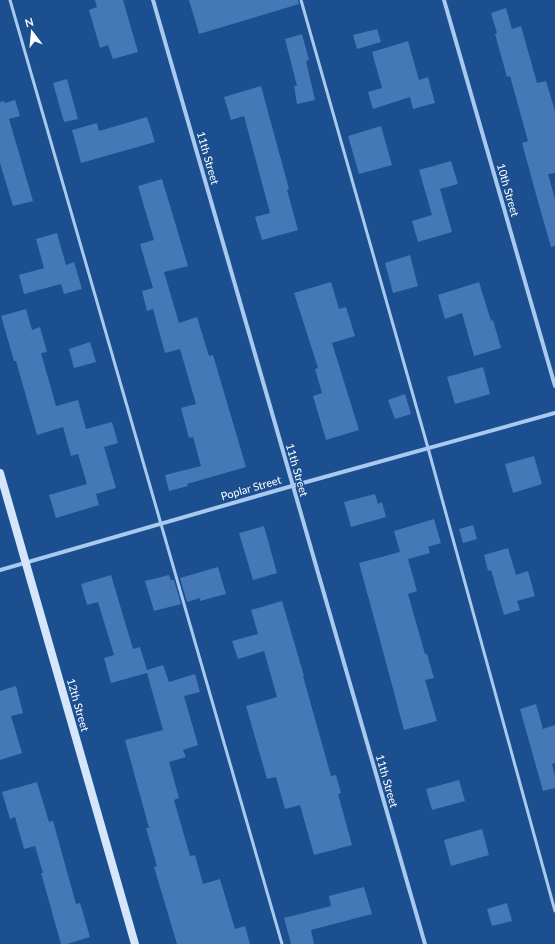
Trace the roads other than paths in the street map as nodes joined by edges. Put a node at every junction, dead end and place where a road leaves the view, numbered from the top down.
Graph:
1 (10, 0) edge
2 (153, 0) edge
3 (301, 0) edge
4 (444, 0) edge
5 (555, 386) edge
6 (555, 413) edge
7 (428, 448) junction
8 (0, 473) edge
9 (292, 486) junction
10 (161, 524) junction
11 (26, 563) junction
12 (0, 570) edge
13 (555, 911) edge
14 (135, 944) edge
15 (282, 944) edge
16 (425, 944) edge

1 - 10 lane
2 - 9 street, 11th Street
3 - 7 lane
4 - 5 street, 10th Street
6 - 7 street, Poplar Street
7 - 9 street, Poplar Street
7 - 13 lane
8 - 11 street, 12th Street
9 - 10 street, Poplar Street
9 - 16 street, 11th Street
10 - 11 street, Poplar Street
10 - 15 lane
11 - 12 street, Poplar Street
11 - 14 street, 12th Street

